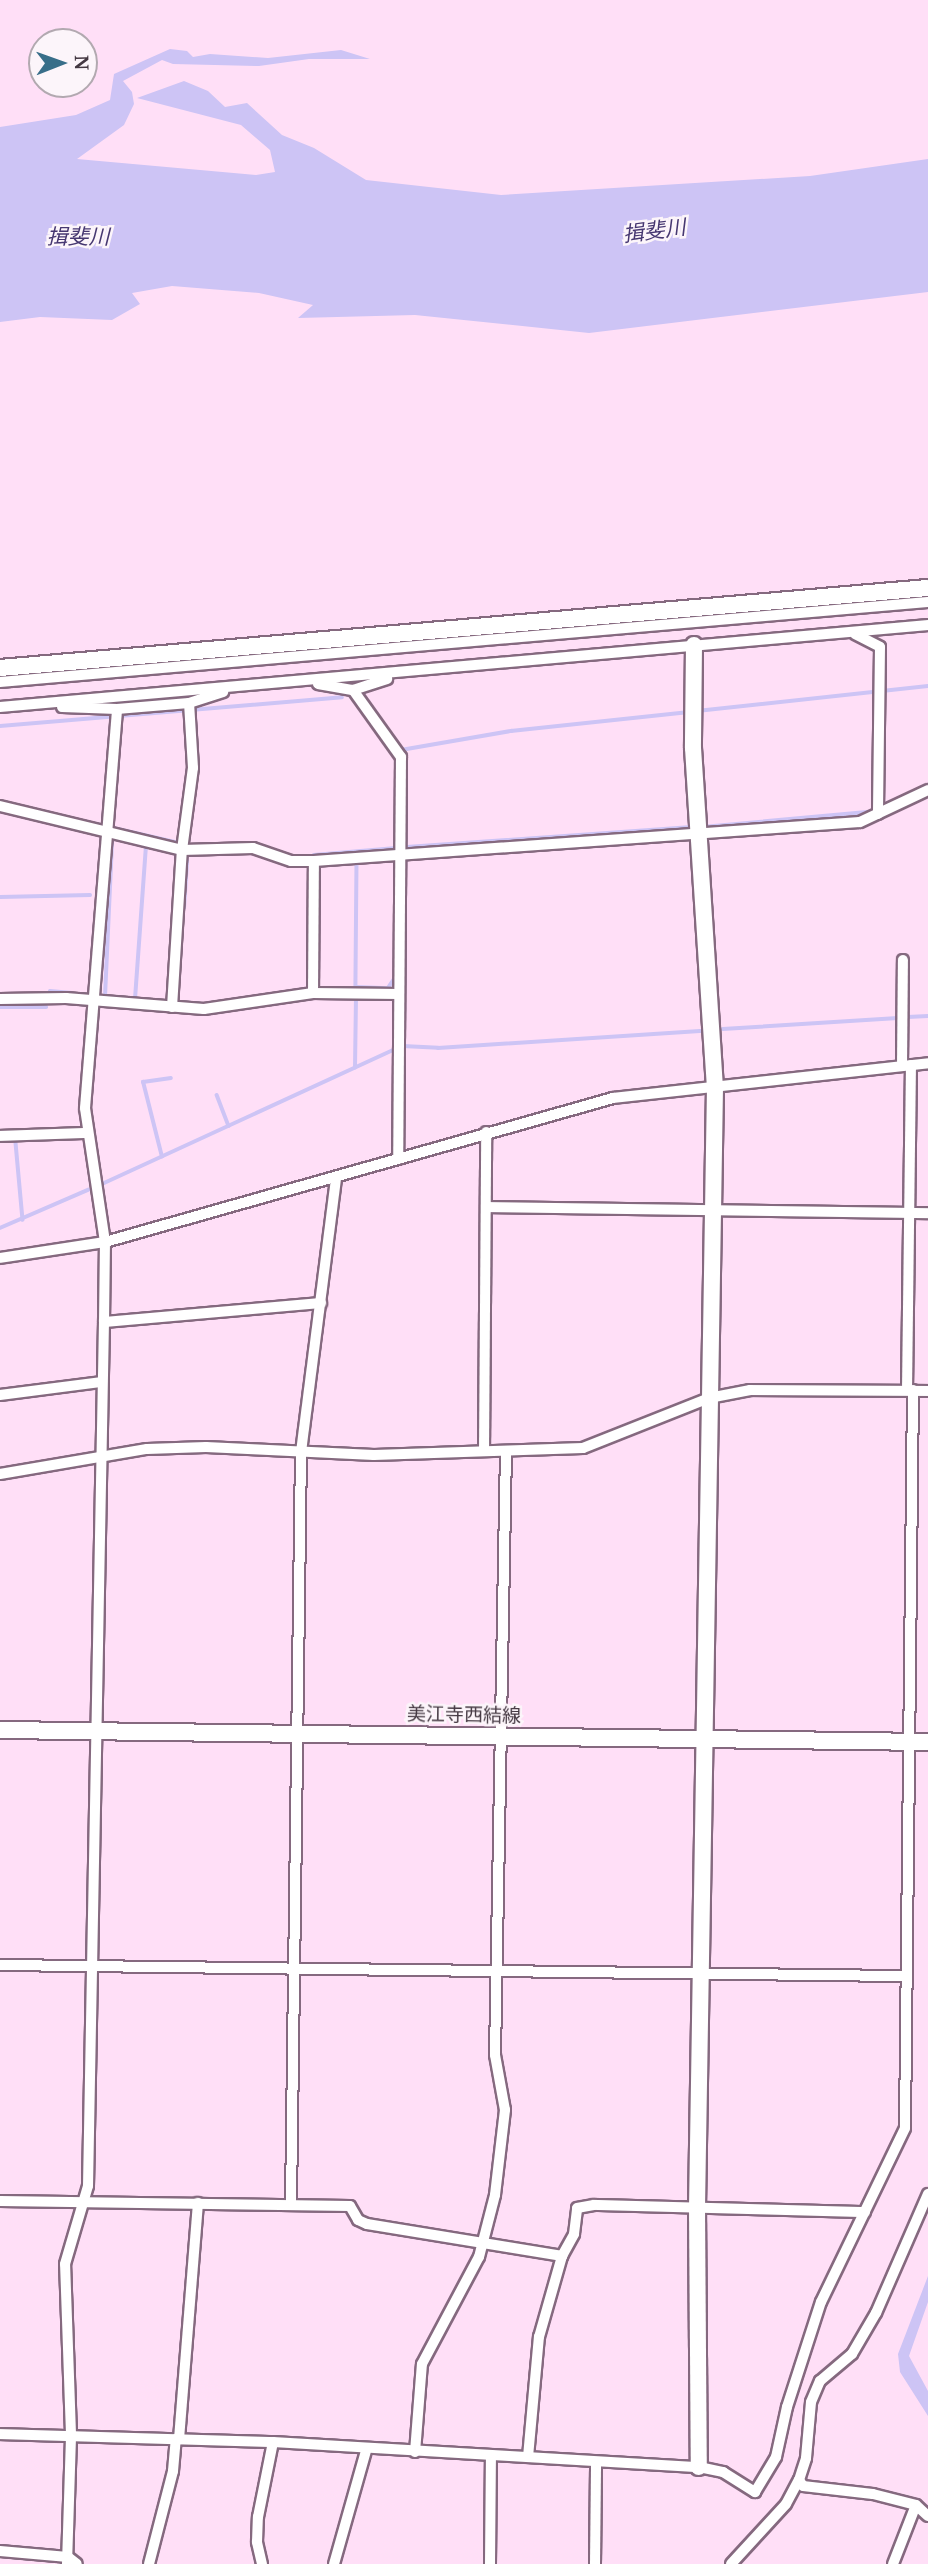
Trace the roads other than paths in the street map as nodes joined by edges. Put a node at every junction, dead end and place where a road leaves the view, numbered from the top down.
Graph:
1 (928, 588) edge
2 (928, 602) edge
3 (928, 625) edge
4 (855, 632) junction
5 (694, 645) junction
6 (0, 668) edge
7 (407, 673) junction
8 (298, 681) junction
9 (0, 682) edge
10 (240, 686) junction
11 (353, 690) junction
12 (189, 703) junction
13 (29, 704) junction
14 (0, 705) edge
15 (117, 709) junction
16 (928, 790) edge
17 (0, 806) edge
18 (878, 814) junction
19 (104, 830) junction
20 (698, 833) junction
21 (182, 850) junction
22 (401, 853) junction
23 (314, 860) junction
24 (903, 960) dead end
25 (313, 993) junction
26 (399, 994) junction
27 (0, 999) edge
28 (95, 1000) junction
29 (172, 1007) junction
30 (928, 1063) edge
31 (907, 1065) junction
32 (715, 1087) junction
33 (486, 1132) junction
34 (86, 1133) junction
35 (0, 1136) edge
36 (398, 1158) junction
37 (336, 1177) junction
38 (488, 1207) junction
39 (712, 1211) junction
40 (906, 1213) junction
41 (928, 1213) edge
42 (105, 1242) junction
43 (0, 1258) edge
44 (321, 1303) junction
45 (104, 1322) junction
46 (102, 1382) junction
47 (910, 1390) junction
48 (928, 1391) edge
49 (0, 1395) edge
50 (709, 1398) junction
51 (484, 1451) junction
52 (506, 1451) junction
53 (301, 1452) junction
54 (99, 1457) junction
55 (0, 1475) edge
56 (0, 1730) edge
57 (95, 1731) junction
58 (300, 1734) junction
59 (500, 1736) junction
60 (707, 1740) junction
61 (908, 1741) junction
62 (928, 1742) edge
63 (0, 1965) edge
64 (91, 1965) junction
65 (296, 1970) junction
66 (497, 1973) junction
67 (701, 1975) junction
68 (905, 1976) junction
69 (928, 2194) edge
70 (0, 2201) edge
71 (87, 2201) junction
72 (198, 2203) junction
73 (291, 2204) junction
74 (697, 2208) junction
75 (865, 2212) junction
76 (483, 2242) junction
77 (562, 2256) junction
78 (0, 2434) edge
79 (71, 2434) junction
80 (178, 2439) junction
81 (273, 2442) junction
82 (366, 2451) junction
83 (415, 2452) junction
84 (491, 2455) junction
85 (528, 2457) junction
86 (596, 2462) junction
87 (699, 2468) junction
88 (799, 2480) junction
89 (916, 2505) junction
90 (928, 2516) edge
91 (0, 2551) edge
92 (67, 2560) edge
93 (77, 2564) edge
94 (149, 2564) edge
95 (262, 2564) edge
96 (334, 2564) edge
97 (490, 2564) edge
98 (595, 2564) edge
99 (731, 2564) edge
100 (893, 2564) edge

1 - 6 street
2 - 9 street
3 - 4 street
4 - 5 street
4 - 18 street
5 - 7 street
5 - 20 street
7 - 8 street
7 - 11 street
8 - 10 street
8 - 11 street
10 - 12 street
10 - 13 street
11 - 22 street
12 - 15 street
12 - 21 street
13 - 14 street
13 - 15 street
15 - 19 street
16 - 18 street
17 - 19 street
18 - 20 street
19 - 21 street
19 - 28 street
20 - 22 street
20 - 32 street
21 - 23 street
21 - 29 street
22 - 23 street
22 - 26 street
23 - 25 street
24 - 31 street
25 - 26 street
25 - 29 street
26 - 36 street
27 - 28 street
28 - 29 street
28 - 34 street
30 - 31 street
31 - 32 street
31 - 40 street
32 - 33 street
32 - 39 street
33 - 36 street
33 - 38 street
34 - 35 street
34 - 42 street
36 - 37 street
37 - 42 street
37 - 44 street
38 - 39 street
38 - 51 street
39 - 40 street
39 - 50 street
40 - 41 street
40 - 47 street
42 - 43 street
42 - 45 street
44 - 45 street
44 - 53 street
45 - 46 street
46 - 49 street
46 - 54 street
47 - 48 street
47 - 50 street
47 - 61 street
50 - 52 street
50 - 60 street
51 - 52 street
51 - 53 street
52 - 59 street
53 - 54 street
53 - 58 street
54 - 55 street
54 - 57 street
56 - 57 street, 美江寺西結線
57 - 58 street, 美江寺西結線
57 - 64 street
58 - 59 street, 美江寺西結線
58 - 65 street
59 - 60 street, 美江寺西結線
59 - 66 street
60 - 61 street, 美江寺西結線
60 - 67 street
61 - 62 street, 美江寺西結線
61 - 68 street
63 - 64 street
64 - 65 street
64 - 71 street
65 - 66 street
65 - 73 street
66 - 67 street
66 - 76 street
67 - 68 street
67 - 74 street
68 - 75 street
69 - 88 street
70 - 71 street
71 - 72 street
71 - 79 street
72 - 73 street
72 - 80 street
73 - 76 street
74 - 75 street
74 - 77 street
74 - 87 street
75 - 87 street
76 - 77 street
76 - 83 street
77 - 85 street
78 - 79 street
79 - 80 street
79 - 92 street
80 - 81 street
80 - 94 street
81 - 82 street
81 - 95 street
82 - 83 street
82 - 96 street
83 - 84 street
84 - 85 street
84 - 97 street
85 - 86 street
86 - 87 street
86 - 98 street
88 - 89 street
88 - 99 street
89 - 90 street
89 - 100 street
91 - 92 street
92 - 93 street

